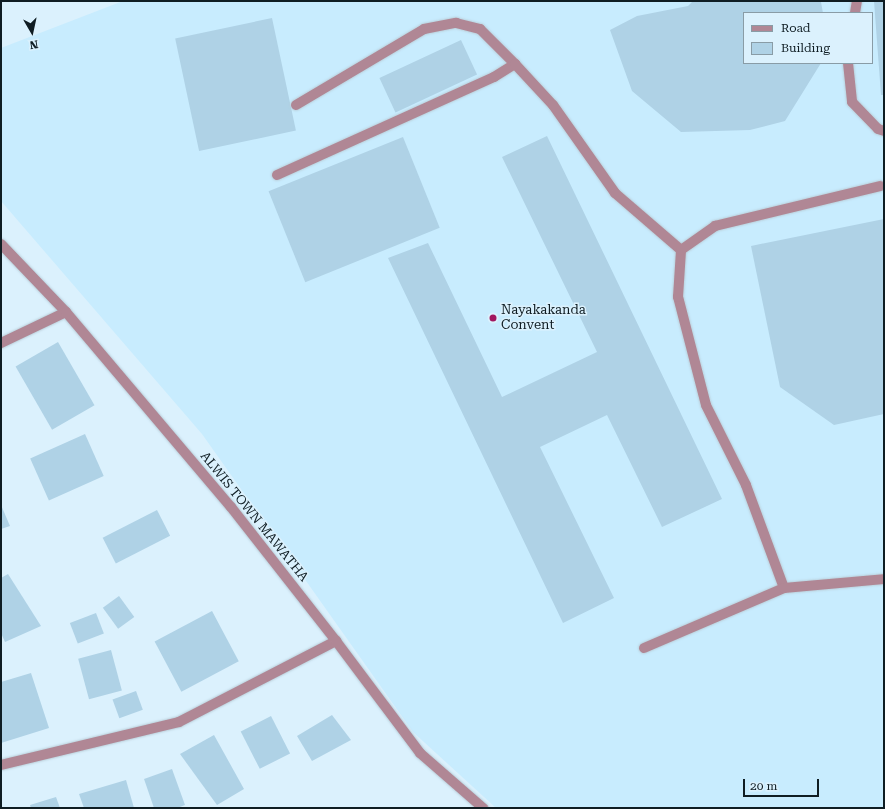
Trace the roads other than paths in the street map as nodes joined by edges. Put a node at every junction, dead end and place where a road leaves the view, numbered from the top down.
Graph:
1 (857, 1) edge
2 (855, 12) edge
3 (516, 64) junction
4 (848, 64) edge
5 (296, 105) dead end
6 (884, 131) edge
7 (277, 175) dead end
8 (880, 186) dead end
9 (1, 244) edge
10 (680, 250) junction
11 (66, 312) junction
12 (1, 344) edge
13 (884, 579) edge
14 (784, 588) junction
15 (336, 641) junction
16 (644, 648) dead end
17 (1, 765) edge
18 (482, 808) edge

1 - 2 street
3 - 5 street
3 - 7 street
3 - 10 street
4 - 6 street
8 - 10 street
9 - 11 street, ALWIS TOWN MAWATHA
10 - 14 street
11 - 12 street
11 - 15 street, ALWIS TOWN MAWATHA
13 - 14 street
14 - 16 street
15 - 17 street
15 - 18 street, ALWIS TOWN MAWATHA

